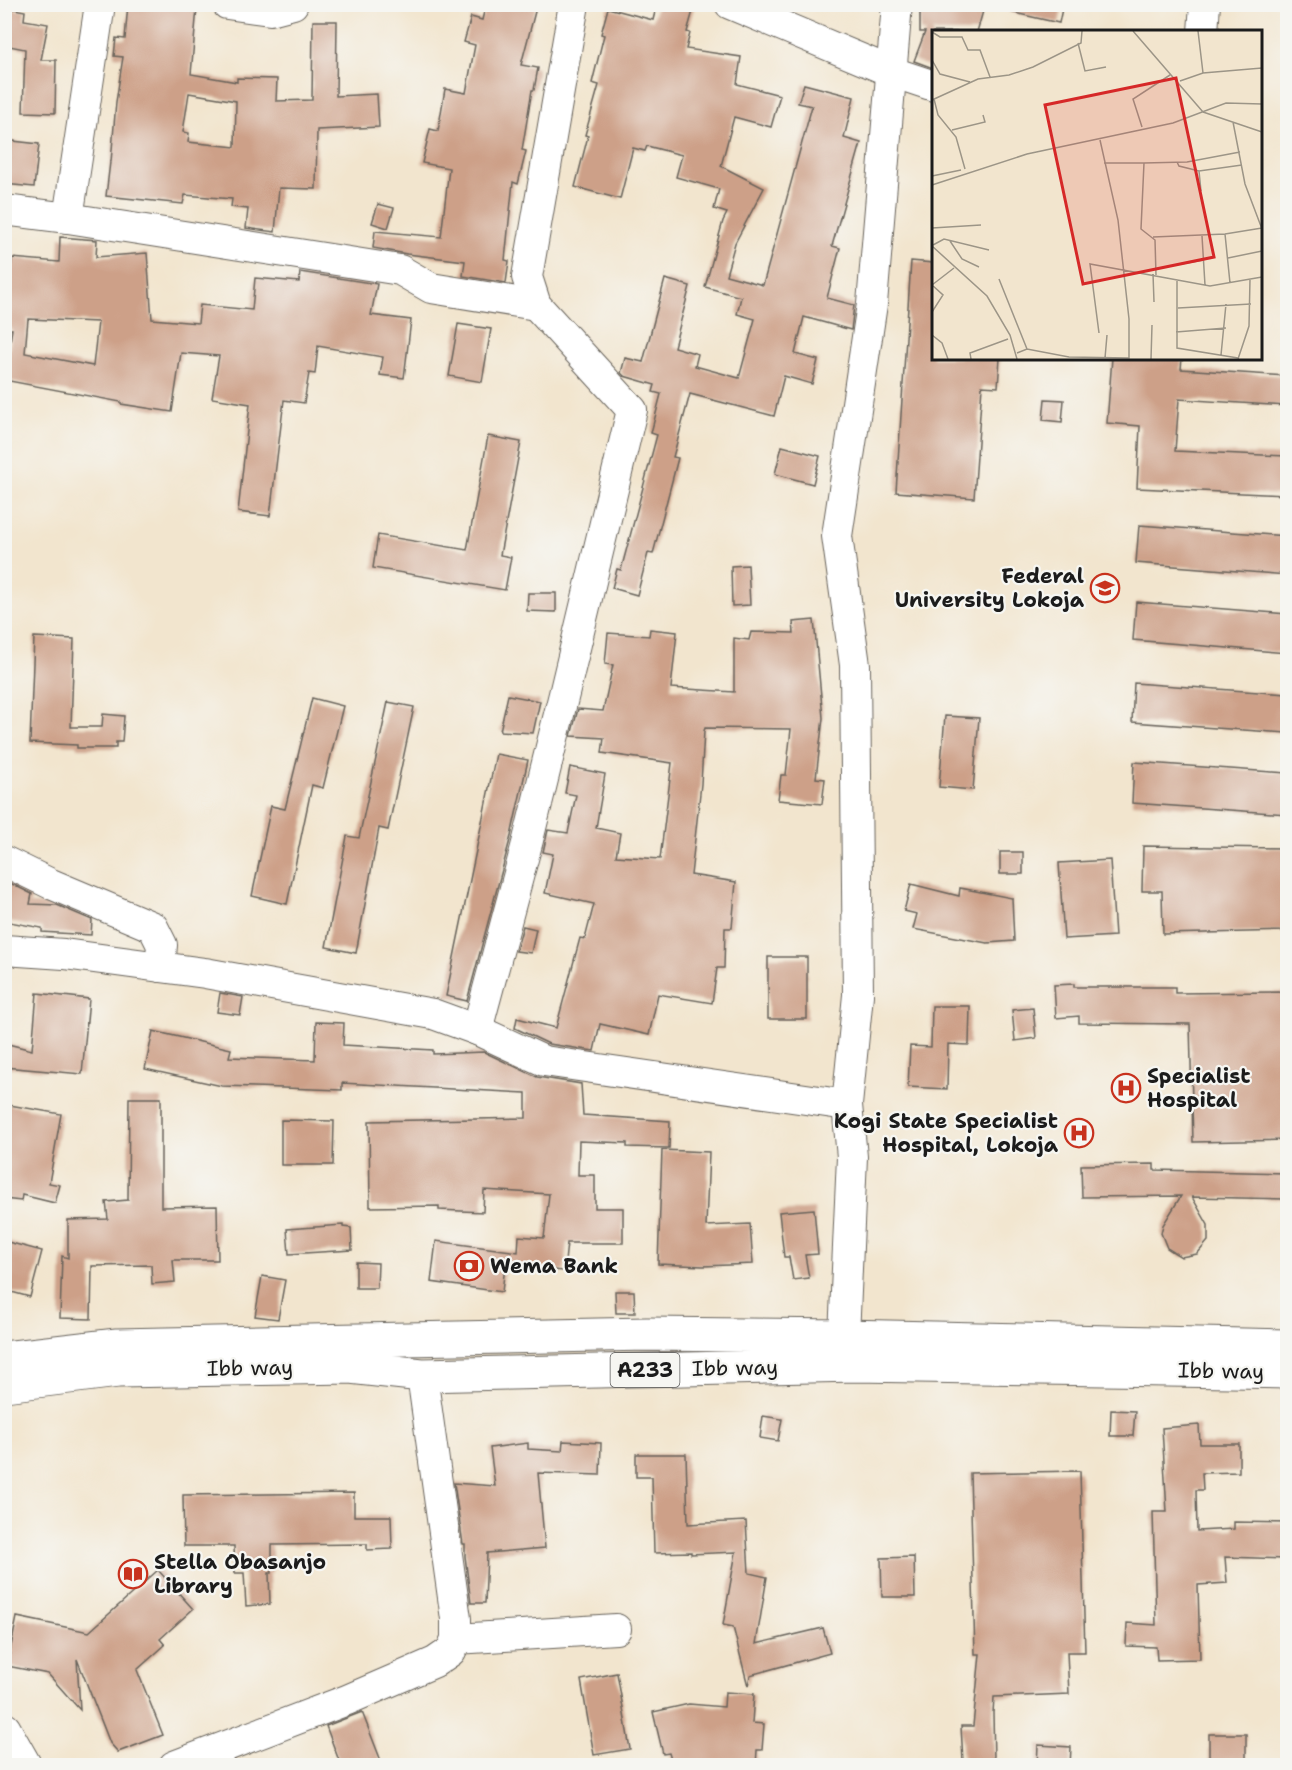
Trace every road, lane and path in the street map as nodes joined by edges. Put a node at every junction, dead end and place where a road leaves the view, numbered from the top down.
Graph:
1 (100, 4) edge
2 (227, 4) edge
3 (293, 4) edge
4 (574, 4) edge
5 (730, 4) edge
6 (897, 4) edge
7 (1204, 4) edge
8 (1203, 30) edge
9 (892, 72) junction
10 (932, 86) edge
11 (4, 210) edge
12 (68, 218) junction
13 (536, 305) junction
14 (4, 861) edge
15 (4, 950) edge
16 (160, 967) junction
17 (477, 1030) junction
18 (847, 1105) junction
19 (844, 1336) junction
20 (1287, 1346) edge
21 (4, 1358) edge
22 (1287, 1372) edge
23 (422, 1375) junction
24 (4, 1385) edge
25 (616, 1629) dead end
26 (456, 1639) junction
27 (4, 1729) edge
28 (25, 1766) edge
29 (174, 1766) edge

1 - 12 street
2 - 3 street
4 - 13 street
5 - 9 street
6 - 9 street
7 - 8 street
9 - 10 street
9 - 18 street
11 - 12 street
12 - 13 street
13 - 17 street
14 - 16 street
15 - 16 street
16 - 17 street
17 - 18 street
18 - 19 street
19 - 20 main road, A233
19 - 21 main road, A233
22 - 23 main road, Ibb way / A233
23 - 24 main road, Ibb way / A233
23 - 26 street
25 - 26 street
26 - 29 street
27 - 28 main road

